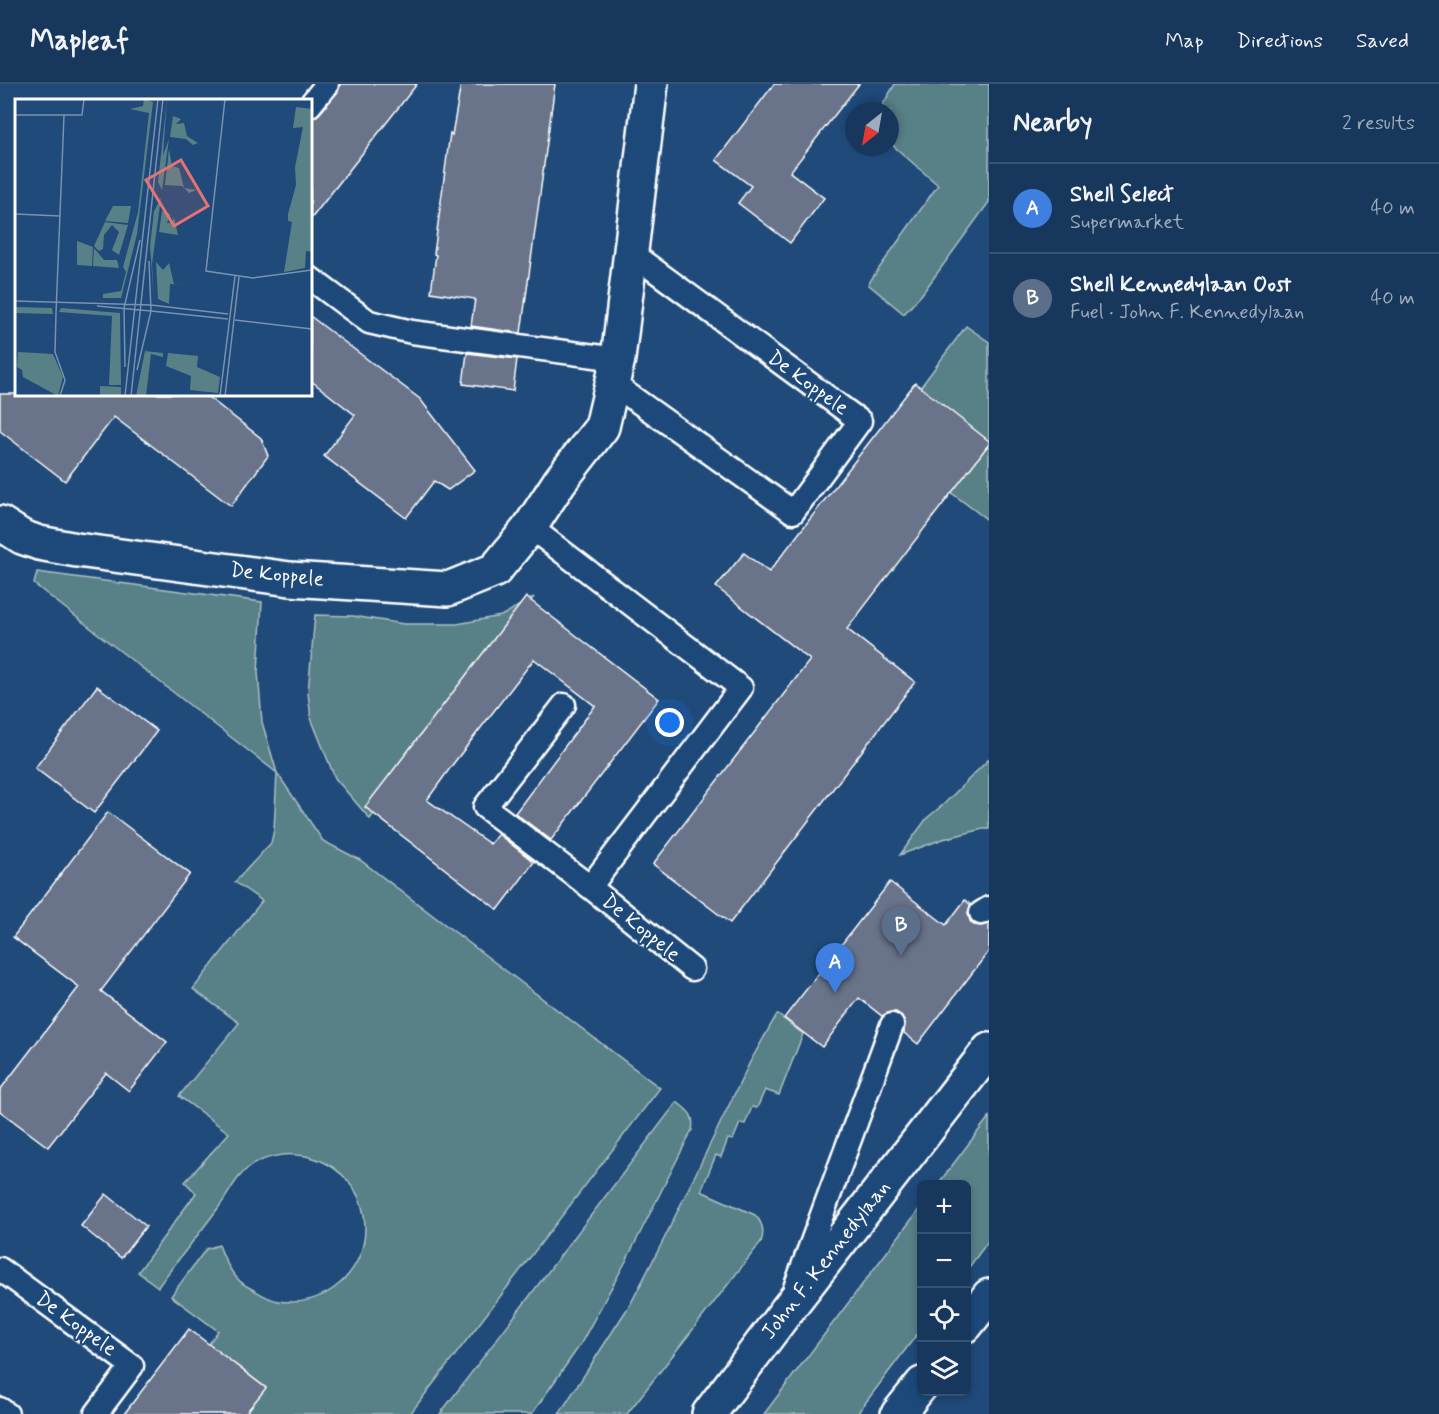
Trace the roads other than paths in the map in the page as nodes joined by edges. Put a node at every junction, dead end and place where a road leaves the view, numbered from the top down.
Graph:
1 (327, 84) edge
2 (651, 84) edge
3 (312, 103) edge
4 (631, 254) junction
5 (312, 279) edge
6 (615, 371) junction
7 (530, 527) junction
8 (2, 531) edge
9 (564, 705) dead end
10 (590, 887) junction
11 (692, 969) dead end
12 (892, 1025) dead end
13 (989, 1050) edge
14 (0, 1269) edge
15 (989, 1296) edge
16 (787, 1310) junction
17 (971, 1319) edge
18 (917, 1389) edge
19 (0, 1409) edge
20 (8, 1414) edge
21 (96, 1414) edge
22 (709, 1414) edge
23 (898, 1414) edge

1 - 3 lane
2 - 4 street, De Koppele
4 - 6 street, De Koppele
4 - 6 lane, De Koppele
5 - 6 lane, De Koppele
6 - 7 street, De Koppele
7 - 8 street, De Koppele
7 - 10 lane, De Koppele
9 - 10 lane, De Koppele
10 - 11 lane, De Koppele
12 - 16 lane
13 - 16 street, John F. Kennedylaan
14 - 21 lane, De Koppele
15 - 17 street
16 - 22 street, John F. Kennedylaan
18 - 23 street
19 - 20 lane

